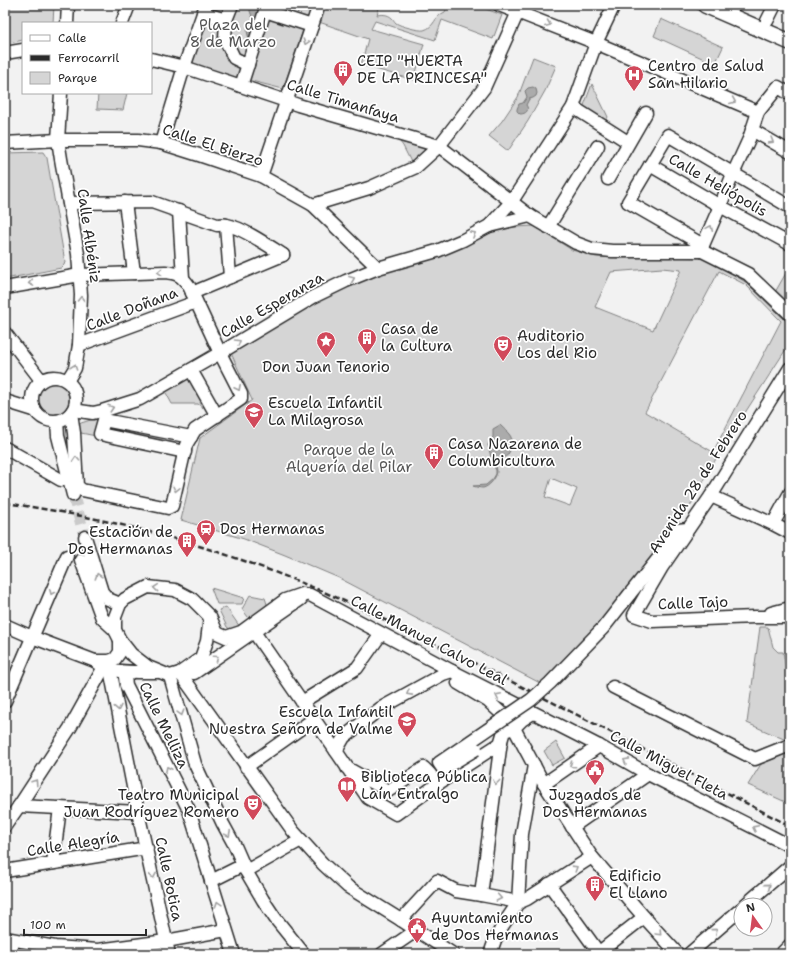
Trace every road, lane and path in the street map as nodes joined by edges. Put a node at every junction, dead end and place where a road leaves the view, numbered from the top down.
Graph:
1 (68, 5) edge
2 (129, 5) edge
3 (232, 5) edge
4 (319, 5) edge
5 (499, 5) edge
6 (614, 5) edge
7 (705, 5) edge
8 (730, 5) edge
9 (775, 5) edge
10 (266, 8) edge
11 (204, 9) edge
12 (518, 12) junction
13 (226, 20) junction
14 (767, 21) junction
15 (67, 22) edge
16 (122, 22) edge
17 (312, 26) junction
18 (790, 31) edge
19 (790, 42) edge
20 (596, 43) junction
21 (22, 50) edge
22 (5, 53) edge
23 (152, 59) edge
24 (248, 65) junction
25 (184, 67) junction
26 (241, 86) junction
27 (61, 94) edge
28 (790, 94) edge
29 (286, 101) junction
30 (573, 107) junction
31 (758, 112) junction
32 (646, 113) dead end
33 (752, 130) junction
34 (58, 140) junction
35 (628, 142) junction
36 (5, 143) edge
37 (161, 143) junction
38 (439, 146) junction
39 (598, 146) dead end
40 (790, 152) edge
41 (650, 165) junction
42 (733, 174) junction
43 (261, 176) junction
44 (608, 179) dead end
45 (512, 201) junction
46 (125, 202) junction
47 (68, 203) junction
48 (312, 205) junction
49 (720, 206) junction
50 (790, 207) edge
51 (179, 211) junction
52 (530, 216) junction
53 (226, 224) junction
54 (490, 226) junction
55 (548, 227) junction
56 (790, 244) edge
57 (702, 248) junction
58 (378, 268) junction
59 (134, 273) junction
60 (80, 275) junction
61 (183, 278) junction
62 (230, 278) junction
63 (5, 288) edge
64 (194, 297) junction
65 (790, 314) edge
66 (5, 333) edge
67 (79, 345) junction
68 (220, 353) junction
69 (790, 368) edge
70 (191, 370) junction
71 (41, 380) junction
72 (67, 381) junction
73 (32, 394) junction
74 (7, 402) edge
75 (34, 410) junction
76 (72, 412) junction
77 (217, 416) junction
78 (57, 421) junction
79 (191, 437) junction
80 (5, 448) edge
81 (185, 452) junction
82 (61, 480) dead end
83 (790, 493) edge
84 (73, 495) tunnel mouth
85 (711, 496) junction
86 (773, 524) junction
87 (688, 530) junction
88 (790, 533) edge
89 (86, 537) tunnel mouth
90 (67, 556) dead end
91 (82, 560) dead end
92 (310, 595) junction
93 (120, 604) junction
94 (790, 608) edge
95 (634, 615) joint
96 (210, 617) junction
97 (755, 617) junction
98 (790, 617) edge
99 (5, 625) edge
100 (254, 632) junction
101 (117, 635) junction
102 (382, 635) junction
103 (32, 637) junction
104 (103, 666) junction
105 (131, 672) junction
106 (173, 673) junction
107 (447, 673) junction
108 (613, 687) dead end
109 (5, 702) edge
110 (302, 702) junction
111 (533, 713) junction
112 (314, 720) junction
113 (514, 728) junction
114 (501, 743) junction
115 (790, 745) edge
116 (599, 746) junction
117 (476, 749) dead end
118 (336, 752) junction
119 (439, 763) junction
120 (534, 765) junction
121 (246, 767) junction
122 (347, 768) junction
123 (426, 770) junction
124 (648, 774) junction
125 (439, 783) junction
126 (544, 784) junction
127 (19, 806) junction
128 (60, 808) junction
129 (138, 812) junction
130 (5, 826) edge
131 (572, 827) junction
132 (301, 840) junction
133 (790, 846) edge
134 (147, 848) junction
135 (592, 857) junction
136 (53, 863) junction
137 (790, 866) edge
138 (244, 868) junction
139 (5, 871) edge
140 (211, 881) junction
141 (549, 884) junction
142 (480, 895) junction
143 (754, 897) edge
144 (518, 903) junction
145 (644, 916) junction
146 (733, 916) edge
147 (401, 920) junction
148 (226, 930) junction
149 (417, 930) junction
150 (6, 939) edge
151 (166, 941) junction
152 (790, 945) edge
153 (98, 952) edge
154 (598, 953) edge
155 (14, 954) edge
156 (169, 954) edge
157 (234, 954) edge
158 (304, 954) edge
159 (382, 954) edge
160 (453, 954) edge
161 (490, 954) edge
162 (678, 954) edge
163 (689, 954) edge
164 (781, 954) edge

1 - 15 street
2 - 16 street
3 - 13 street
4 - 17 street
5 - 12 street
6 - 20 street, Calle Esperanza
7 - 19 main road
8 - 14 main road
9 - 14 street
10 - 17 street
10 - 24 street
11 - 13 street
11 - 25 street
12 -> 20 street
12 - 38 street
13 - 24 street
14 - 18 main road
17 -> 29 street
20 - 30 street, Calle Esperanza
20 -> 31 street
21 - 22 street
23 - 25 street, Calle Timanfaya
24 - 26 street
25 - 26 street, Calle Timanfaya
25 - 37 street
26 - 29 street, Calle Timanfaya
27 - 34 street, Calle Albéniz
28 - 31 street
29 - 38 street, Calle Timanfaya
29 - 43 street
30 - 35 street
30 - 45 street, Calle Esperanza
31 - 33 street
32 - 35 street
33 -> 40 street
33 - 42 street
34 - 36 street, Calle El Bierzo
34 - 37 street, Calle El Bierzo
34 - 47 street, Calle Albéniz
35 - 44 street
37 - 43 street, Calle El Bierzo
38 - 45 street, Calle Timanfaya
38 - 48 street
39 - 55 street
41 - 42 street
41 - 49 street, Calle Heliópolis
41 - 57 street
42 - 49 street
42 - 50 street
43 - 48 street, Calle El Bierzo
45 - 52 street, Calle Timanfaya
45 - 54 street, Calle Esperanza
46 - 47 street
46 - 51 street
46 - 59 street
47 - 60 street, Calle Albéniz
48 - 58 street, Calle El Bierzo
49 - 56 street, Calle Heliópolis
57 -> 49 street
51 - 53 street
51 - 61 street
52 - 54 street, Calle Esperanza
52 - 55 street, Calle Timanfaya
53 - 62 street
53 - 62 street, Calle Doñana
58 -> 54 street, Calle Esperanza
55 - 57 street, Calle Timanfaya
57 - 65 street
68 -> 58 street, Calle Esperanza
59 - 60 street
61 -> 59 street
60 -> 63 street
67 -> 60 street, Calle Albéniz
61 - 64 street
62 - 64 street, Calle Doñana
64 - 67 street, Calle Doñana
64 - 68 street
66 - 71 street
72 -> 67 street, Calle Albéniz
68 - 70 street, Calle Esperanza
68 -> 77 street
69 - 85 street, Avenida 28 de Febrero
76 -> 70 street, Calle Esperanza
70 - 77 street
71 - 72 street
71 - 73 street
72 - 76 street
73 - 74 street
73 - 75 street
74 - 75 street
75 - 78 street
76 - 78 street
81 -> 76 street
77 - 79 street
78 - 84 street
79 - 81 street
79 - 81 street
80 - 82 street
83 - 86 street
85 - 86 street
85 - 87 street, Avenida 28 de Febrero
86 - 88 street
87 - 95 street, Avenida 28 de Febrero
87 - 119 street, bridge
93 -> 89 street
90 -> 103 street
91 - 101 street
92 - 96 street
92 - 100 street
92 - 102 street, Calle Manuel Calvo Leal
96 -> 93 street
93 - 101 street
94 - 97 street, Calle Tajo
95 - 97 street, Calle Tajo
96 - 106 street
97 - 98 street, Calle Tajo
99 - 103 street
106 -> 100 street
100 - 110 street
101 - 104 street
101 - 106 street
102 - 107 street, Calle Manuel Calvo Leal
102 - 110 street
103 - 104 street
103 - 109 street
104 - 105 street
127 -> 104 street
104 -> 129 street, Calle Botica
105 - 106 street
140 -> 105 street, Calle Melliza
106 - 121 street
106 -> 138 street
111 -> 107 street, Calle Manuel Calvo Leal
107 - 113 street
107 -> 118 street
108 - 115 street
110 - 112 street
111 - 113 street
111 - 116 street, Calle Miguel Fleta
112 - 118 street
112 - 121 street
113 - 114 street
113 - 120 street
114 - 125 street
114 -> 142 street
124 -> 116 street, Calle Miguel Fleta
116 -> 126 street
117 - 119 street, bridge
118 - 122 street
119 - 123 street
120 - 126 street
120 - 144 street
121 - 132 street
122 - 123 street
122 - 125 street
123 - 125 street
124 - 131 street
133 -> 124 street, Calle Miguel Fleta
126 - 131 street
127 - 128 street
127 - 130 street
128 - 129 street
128 - 136 street
129 - 134 street, Calle Botica
131 - 135 street
132 - 138 street
132 - 147 street
134 - 136 street, Calle Alegría
134 -> 151 street, Calle Botica
141 -> 135 street
135 - 145 street
136 - 139 street, Calle Alegría
143 -> 137 street
138 - 140 street
138 - 158 street
148 -> 140 street, Calle Melliza
141 - 144 street
141 - 154 street
142 -> 144 street
142 - 147 street
144 - 161 street
145 - 154 street
145 -> 162 street
163 -> 146 street
147 - 149 street
148 - 151 street
148 - 157 street, Calle Melliza
149 - 159 street
149 - 160 street
150 - 153 street
150 - 155 street
151 - 153 street
151 - 156 street, Calle Botica
152 - 164 street

